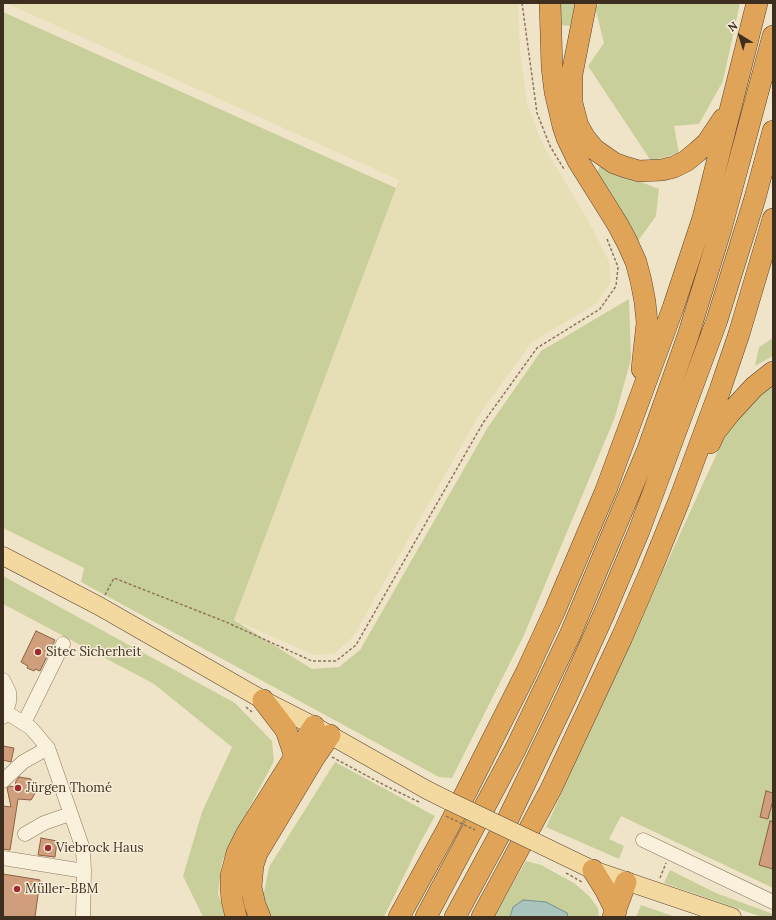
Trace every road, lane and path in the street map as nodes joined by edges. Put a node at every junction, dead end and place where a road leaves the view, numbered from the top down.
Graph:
1 (522, 3) edge
2 (550, 3) edge
3 (586, 3) edge
4 (757, 3) edge
5 (769, 3) edge
6 (773, 5) edge
7 (772, 38) edge
8 (731, 109) junction
9 (773, 131) edge
10 (566, 172) dead end
11 (773, 219) edge
12 (606, 236) dead end
13 (717, 320) junction
14 (773, 372) edge
15 (637, 408) junction
16 (679, 501) junction
17 (3, 556) edge
18 (99, 606) junction
19 (62, 644) dead end
20 (3, 680) edge
21 (263, 700) junction
22 (5, 714) edge
23 (24, 723) junction
24 (322, 731) junction
25 (48, 748) junction
26 (295, 757) junction
27 (3, 781) edge
28 (70, 814) junction
29 (25, 834) dead end
30 (643, 840) dead end
31 (3, 858) edge
32 (593, 870) junction
33 (84, 871) junction
34 (632, 883) junction
35 (773, 902) edge
36 (404, 909) edge
37 (618, 915) edge
38 (83, 917) edge
39 (236, 917) edge
40 (260, 917) edge
41 (395, 917) edge
42 (426, 917) edge
43 (455, 917) edge
44 (482, 917) edge
45 (732, 917) edge

1 - 10 path
2 - 15 highway
3 - 8 highway
4 - 8 highway
5 - 6 highway
7 - 42 highway
8 - 15 highway
9 - 13 highway
11 - 16 highway
12 - 18 path
13 - 16 highway
13 - 43 highway
14 - 16 highway
15 - 36 highway
16 - 44 highway
17 - 18 main road
18 - 21 main road
19 - 23 street
20 - 22 street
21 - 24 main road
21 - 26 highway
22 - 23 street
23 - 25 street
24 - 26 highway
24 - 32 main road, bridge
24 - 40 highway
25 - 27 street
25 - 28 street
26 - 39 highway
28 - 29 street
28 - 33 street
30 - 35 street
31 - 33 street
32 - 34 main road
32 - 37 highway
33 - 38 street
34 - 37 highway
34 - 45 main road
36 - 41 highway

